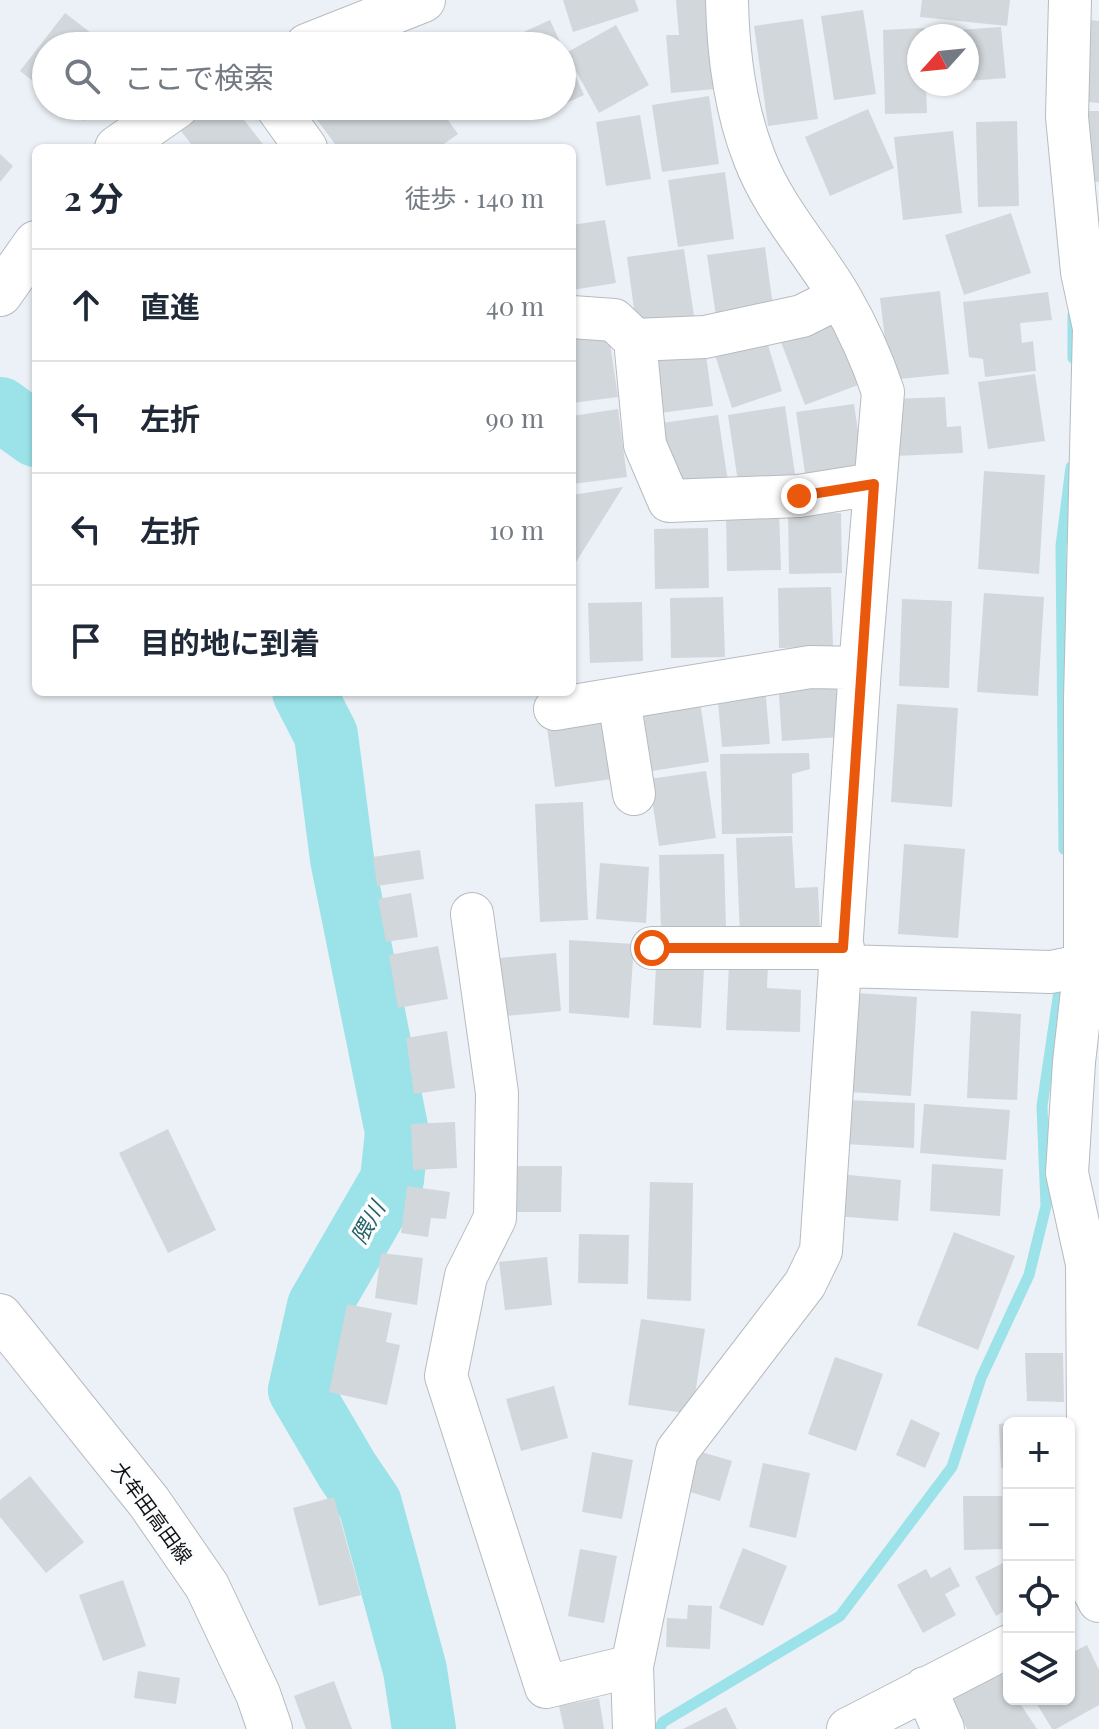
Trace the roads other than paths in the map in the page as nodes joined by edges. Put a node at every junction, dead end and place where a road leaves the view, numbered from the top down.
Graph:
1 (423, 0) edge
2 (727, 0) edge
3 (1070, 0) edge
4 (378, 8) edge
5 (333, 32) edge
6 (157, 120) edge
7 (286, 120) edge
8 (123, 144) edge
9 (303, 144) edge
10 (1087, 210) edge
11 (32, 249) edge
12 (0, 294) edge
13 (840, 297) junction
14 (576, 317) edge
15 (635, 340) junction
16 (874, 484) junction
17 (860, 668) junction
18 (619, 699) junction
19 (555, 709) dead end
20 (634, 794) dead end
21 (472, 914) dead end
22 (652, 948) dead end
23 (842, 957) junction
24 (1070, 967) junction
25 (0, 1316) edge
26 (1099, 1601) edge
27 (1075, 1613) edge
28 (1003, 1649) edge
29 (632, 1666) junction
30 (925, 1688) junction
31 (270, 1729) edge
32 (634, 1729) edge
33 (848, 1729) edge
34 (943, 1729) edge

1 - 4 main road
2 - 13 street
3 - 10 street
4 - 5 main road
6 - 8 main road
7 - 9 street
10 - 24 street
11 - 12 main road
13 - 15 street
13 - 16 street
14 - 15 street
15 - 16 street
16 - 17 street
17 - 18 street
17 - 23 street
18 - 19 street
18 - 20 street
21 - 29 street
22 - 23 street
23 - 24 street
23 - 29 street
24 - 26 street
25 - 31 main road, 大牟田高田線
26 - 27 street
28 - 30 street
29 - 32 street
30 - 33 street
30 - 34 street

